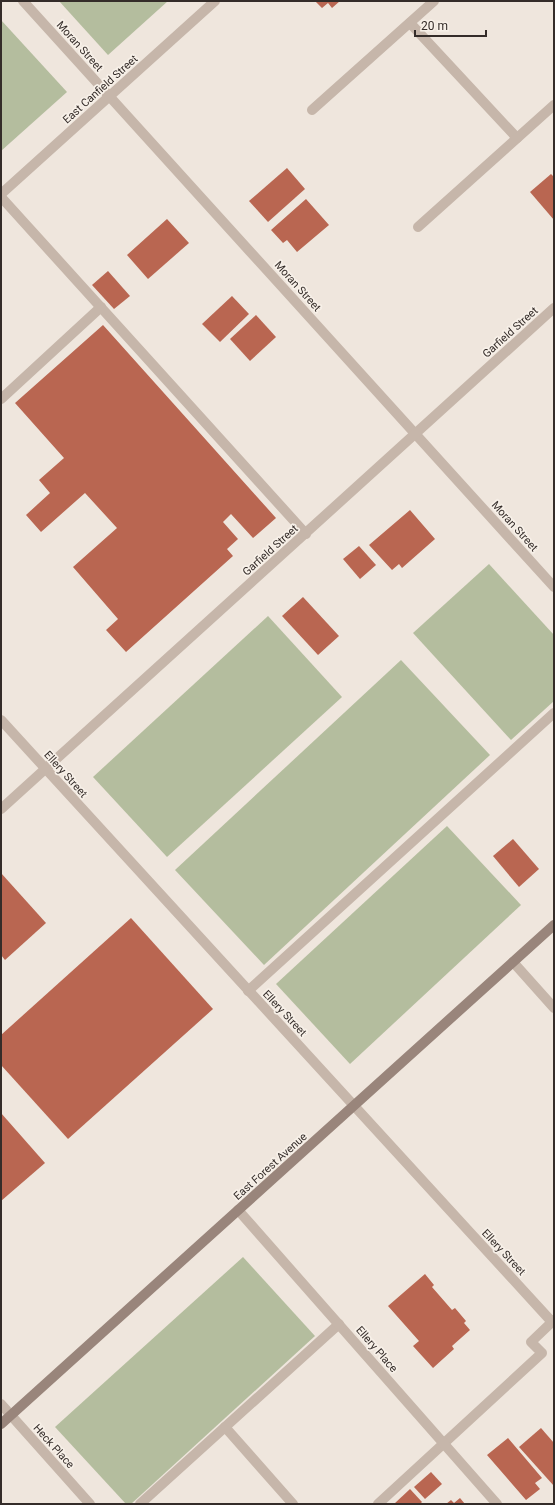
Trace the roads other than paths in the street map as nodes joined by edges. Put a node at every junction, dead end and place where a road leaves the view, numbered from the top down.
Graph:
1 (23, 1) edge
2 (215, 1) edge
3 (434, 1) edge
4 (410, 23) junction
5 (110, 96) junction
6 (554, 105) edge
7 (312, 110) dead end
8 (517, 138) junction
9 (1, 195) edge
10 (418, 227) dead end
11 (101, 307) junction
12 (554, 308) edge
13 (1, 399) edge
14 (416, 434) junction
15 (306, 534) junction
16 (554, 587) edge
17 (554, 713) edge
18 (1, 720) edge
19 (45, 769) junction
20 (1, 809) edge
21 (554, 925) edge
22 (513, 962) junction
23 (248, 991) junction
24 (554, 1008) edge
25 (353, 1106) junction
26 (238, 1210) junction
27 (553, 1321) edge
28 (338, 1324) junction
29 (1, 1404) edge
30 (11, 1415) junction
31 (1, 1424) edge
32 (225, 1427) junction
33 (444, 1444) junction
34 (90, 1504) edge
35 (140, 1504) edge
36 (293, 1504) edge
37 (378, 1504) edge
38 (497, 1504) edge

1 - 5 street, Moran Street
2 - 5 street, East Canfield Street
3 - 4 street
4 - 7 street
4 - 8 street
5 - 9 street, East Canfield Street
5 - 14 street, Moran Street
6 - 8 street
8 - 10 street
9 - 11 street
11 - 13 street
11 - 15 street
12 - 14 street, Garfield Street
14 - 15 street, Garfield Street
14 - 16 street, Moran Street
15 - 19 street, Garfield Street
17 - 23 street
18 - 19 street, Ellery Street
19 - 20 street, Garfield Street
19 - 23 street, Ellery Street
21 - 22 main road, East Forest Avenue
22 - 24 street
22 - 25 main road, East Forest Avenue
23 - 25 street, Ellery Street
25 - 26 main road, East Forest Avenue
25 - 27 street, Ellery Street
26 - 28 street, Ellery Place
26 - 30 main road, East Forest Avenue
27 - 33 street
28 - 32 street
28 - 33 street, Ellery Place
29 - 30 street, Heck Place
30 - 31 main road, East Forest Avenue
30 - 34 street, Heck Place
32 - 35 street
32 - 36 street
33 - 37 street
33 - 38 street, Ellery Place

